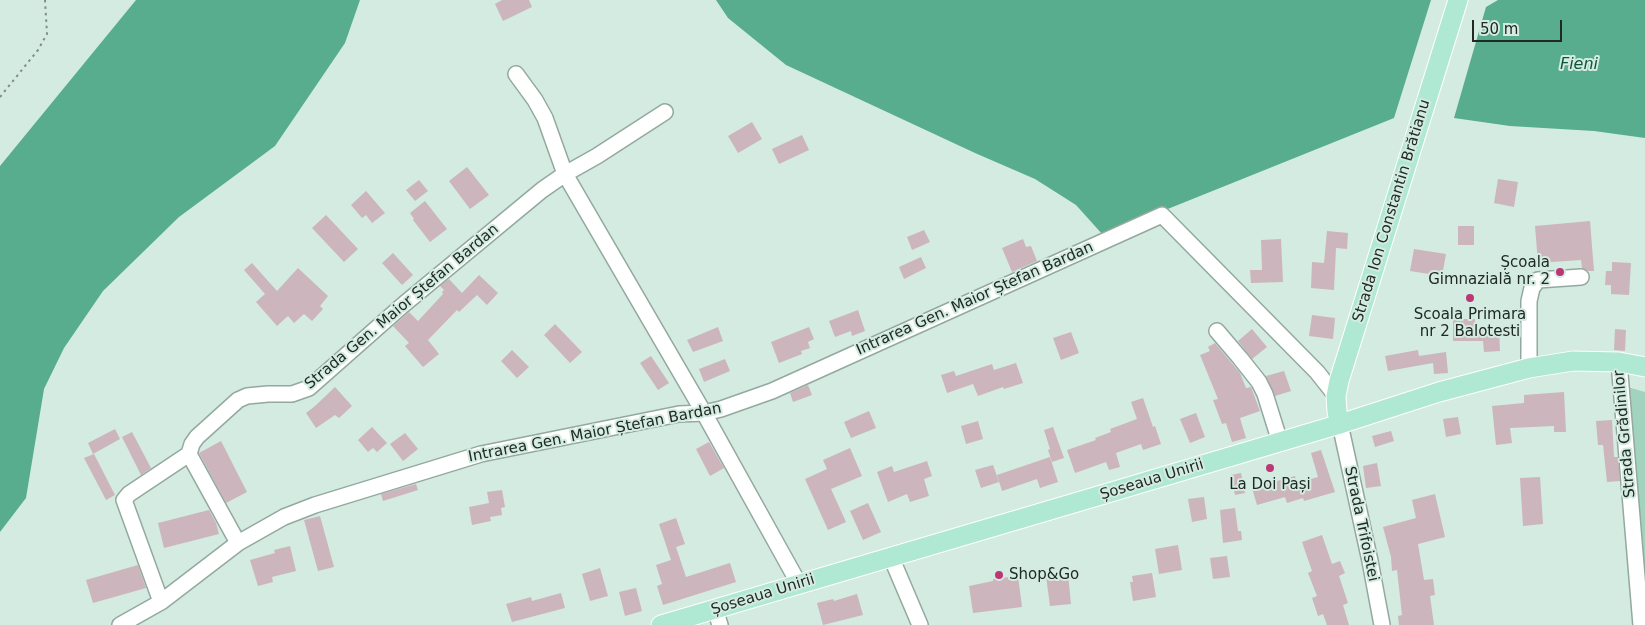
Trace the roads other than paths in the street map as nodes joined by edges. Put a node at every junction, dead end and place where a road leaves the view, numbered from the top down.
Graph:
1 (1458, 0) edge
2 (516, 74) dead end
3 (665, 112) dead end
4 (565, 174) junction
5 (1581, 277) dead end
6 (1217, 331) dead end
7 (1619, 362) junction
8 (1645, 367) edge
9 (1528, 368) junction
10 (1336, 396) junction
11 (704, 413) junction
12 (1340, 424) junction
13 (1280, 442) junction
14 (189, 454) junction
15 (238, 543) junction
16 (891, 558) junction
17 (799, 584) junction
18 (161, 602) junction
19 (717, 617) edge
20 (120, 625) edge
21 (662, 625) edge
22 (920, 625) edge
23 (1382, 625) edge
24 (1641, 625) edge

1 - 10 main road, Strada Ion Constantin Brătianu
2 - 4 street
3 - 4 street, Strada Gen. Maior Ștefan Bardan
4 - 11 street
4 - 14 street, Strada Gen. Maior Ștefan Bardan
5 - 9 street
6 - 13 street
7 - 8 main road, Șoseaua Unirii
7 - 9 main road, Șoseaua Unirii
7 - 24 street, Strada Grădinilor
9 - 12 main road, Șoseaua Unirii
10 - 11 street, Intrarea Gen. Maior Ștefan Bardan
10 - 12 main road, Strada Ion Constantin Brătianu
11 - 15 street, Intrarea Gen. Maior Ștefan Bardan
11 - 17 street
12 - 13 main road, Șoseaua Unirii
12 - 23 street, Strada Trifoistei
13 - 16 main road, Șoseaua Unirii
14 - 15 street
14 - 18 street
15 - 18 street, Intrarea Gen. Maior Ștefan Bardan
16 - 17 main road, Șoseaua Unirii
16 - 22 street
17 - 19 main road, Șoseaua Unirii
18 - 20 street, Intrarea Gen. Maior Ștefan Bardan
19 - 21 main road, Șoseaua Unirii

